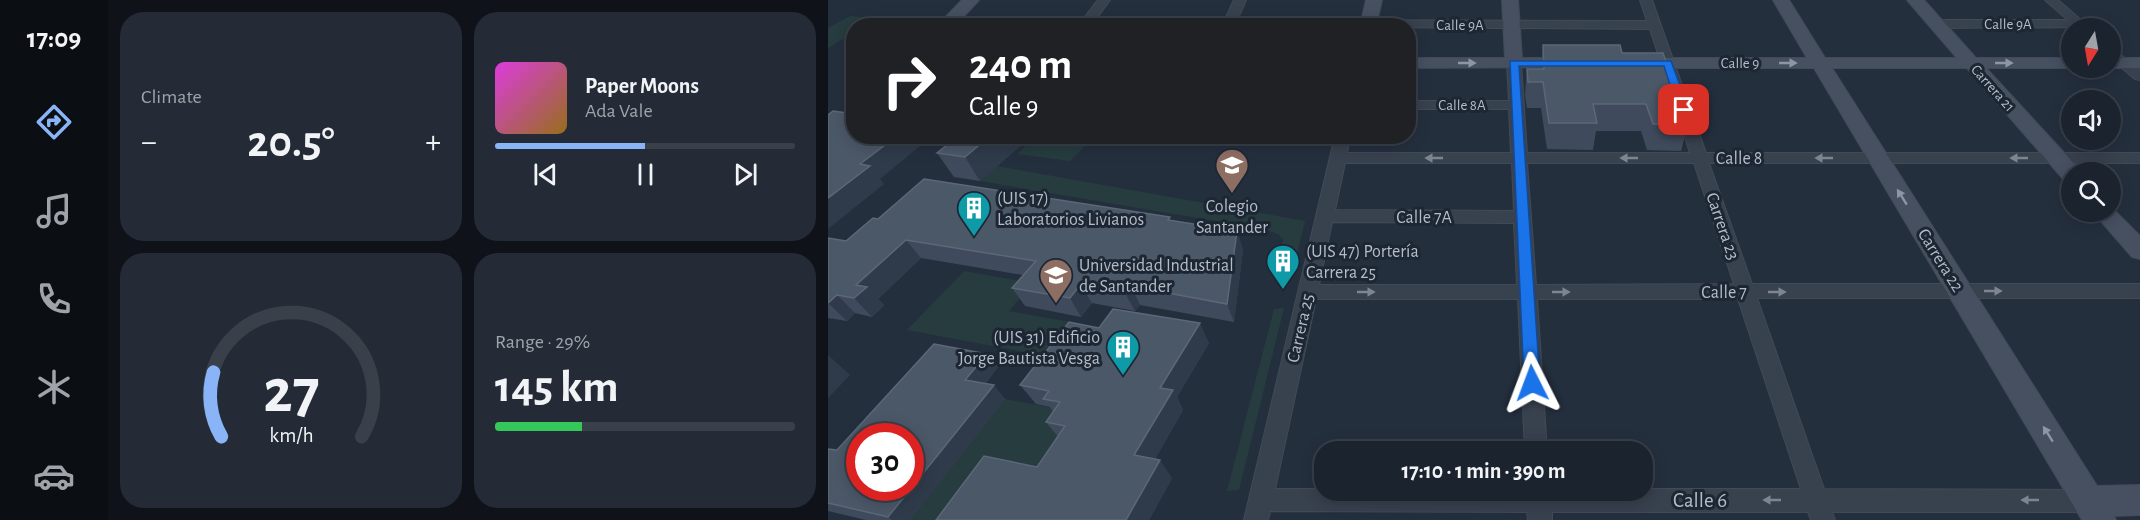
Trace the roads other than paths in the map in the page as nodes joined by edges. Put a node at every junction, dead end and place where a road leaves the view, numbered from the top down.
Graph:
1 (971, 0) edge
2 (1104, 0) edge
3 (1240, 0) edge
4 (1374, 0) edge
5 (1510, 0) edge
6 (1646, 0) edge
7 (1781, 0) edge
8 (1915, 0) edge
9 (2051, 0) edge
10 (953, 18) edge
11 (1090, 18) edge
12 (1231, 18) edge
13 (1370, 18) edge
14 (2072, 18) edge
15 (1937, 24) junction
16 (1416, 25) edge
17 (1511, 25) junction
18 (1655, 25) junction
19 (2061, 26) edge
20 (1416, 63) edge
21 (1514, 63) junction
22 (1597, 63) edge
23 (1620, 63) edge
24 (1668, 63) junction
25 (1820, 63) junction
26 (1972, 63) junction
27 (2061, 63) edge
28 (2125, 63) edge
29 (2140, 76) edge
30 (1416, 105) edge
31 (1516, 105) junction
32 (1341, 144) edge
33 (1338, 158) junction
34 (1519, 158) junction
35 (1700, 158) junction
36 (1878, 158) junction
37 (2056, 158) junction
38 (2140, 158) edge
39 (2061, 163) edge
40 (1325, 216) junction
41 (1522, 217) junction
42 (2113, 222) edge
43 (2140, 252) edge
44 (1745, 291) junction
45 (1960, 291) junction
46 (2140, 291) edge
47 (1308, 292) junction
48 (1527, 292) junction
49 (1535, 441) edge
50 (2140, 500) edge
51 (1539, 503) edge
52 (1259, 510) edge
53 (1820, 510) edge
54 (2094, 510) edge

1 - 10 street
2 - 11 street
3 - 12 street
4 - 13 street
5 - 17 street
6 - 18 street, Carrera 23
7 - 25 street, Carrera 22
8 - 15 street, Carrera 21
9 - 14 street
15 - 19 street, Calle 9A
15 - 26 street, Carrera 21
16 - 17 street, Calle 9A
17 - 18 street, Calle 9A
17 - 21 street
18 - 24 street, Carrera 23
20 -> 21 street
21 - 22 street
21 - 31 street
23 - 24 street, Calle 9
24 -> 25 street, Calle 9
24 - 35 street, Carrera 23
25 - 26 street, Calle 9
25 - 36 street, Carrera 22
26 -> 27 street, Calle 9
26 - 37 street, Carrera 21
28 - 29 street
30 - 31 street, Calle 8A
31 - 34 street
32 - 33 street, Carrera 25
34 -> 33 street, Calle 8
33 - 40 street, Carrera 25
35 -> 34 street, Calle 8
34 - 41 street
36 -> 35 street, Calle 8
35 - 44 street, Carrera 23
37 -> 36 street, Calle 8
45 -> 36 street, Carrera 22
37 - 38 street, Calle 8
37 - 39 street, Carrera 21
40 - 41 street, Calle 7A
40 - 47 street, Carrera 25
41 - 48 street
42 - 43 street
44 -> 45 street, Calle 7
48 -> 44 street, Calle 7
44 - 53 street, Carrera 23
45 -> 46 street, Calle 7
54 -> 45 street, Carrera 22
47 -> 48 street, Calle 7
47 - 52 street, Carrera 25
48 - 49 street
50 - 54 street, Calle 6
51 - 52 street, Calle 6
53 -> 51 street, Calle 6
54 -> 53 street, Calle 6

